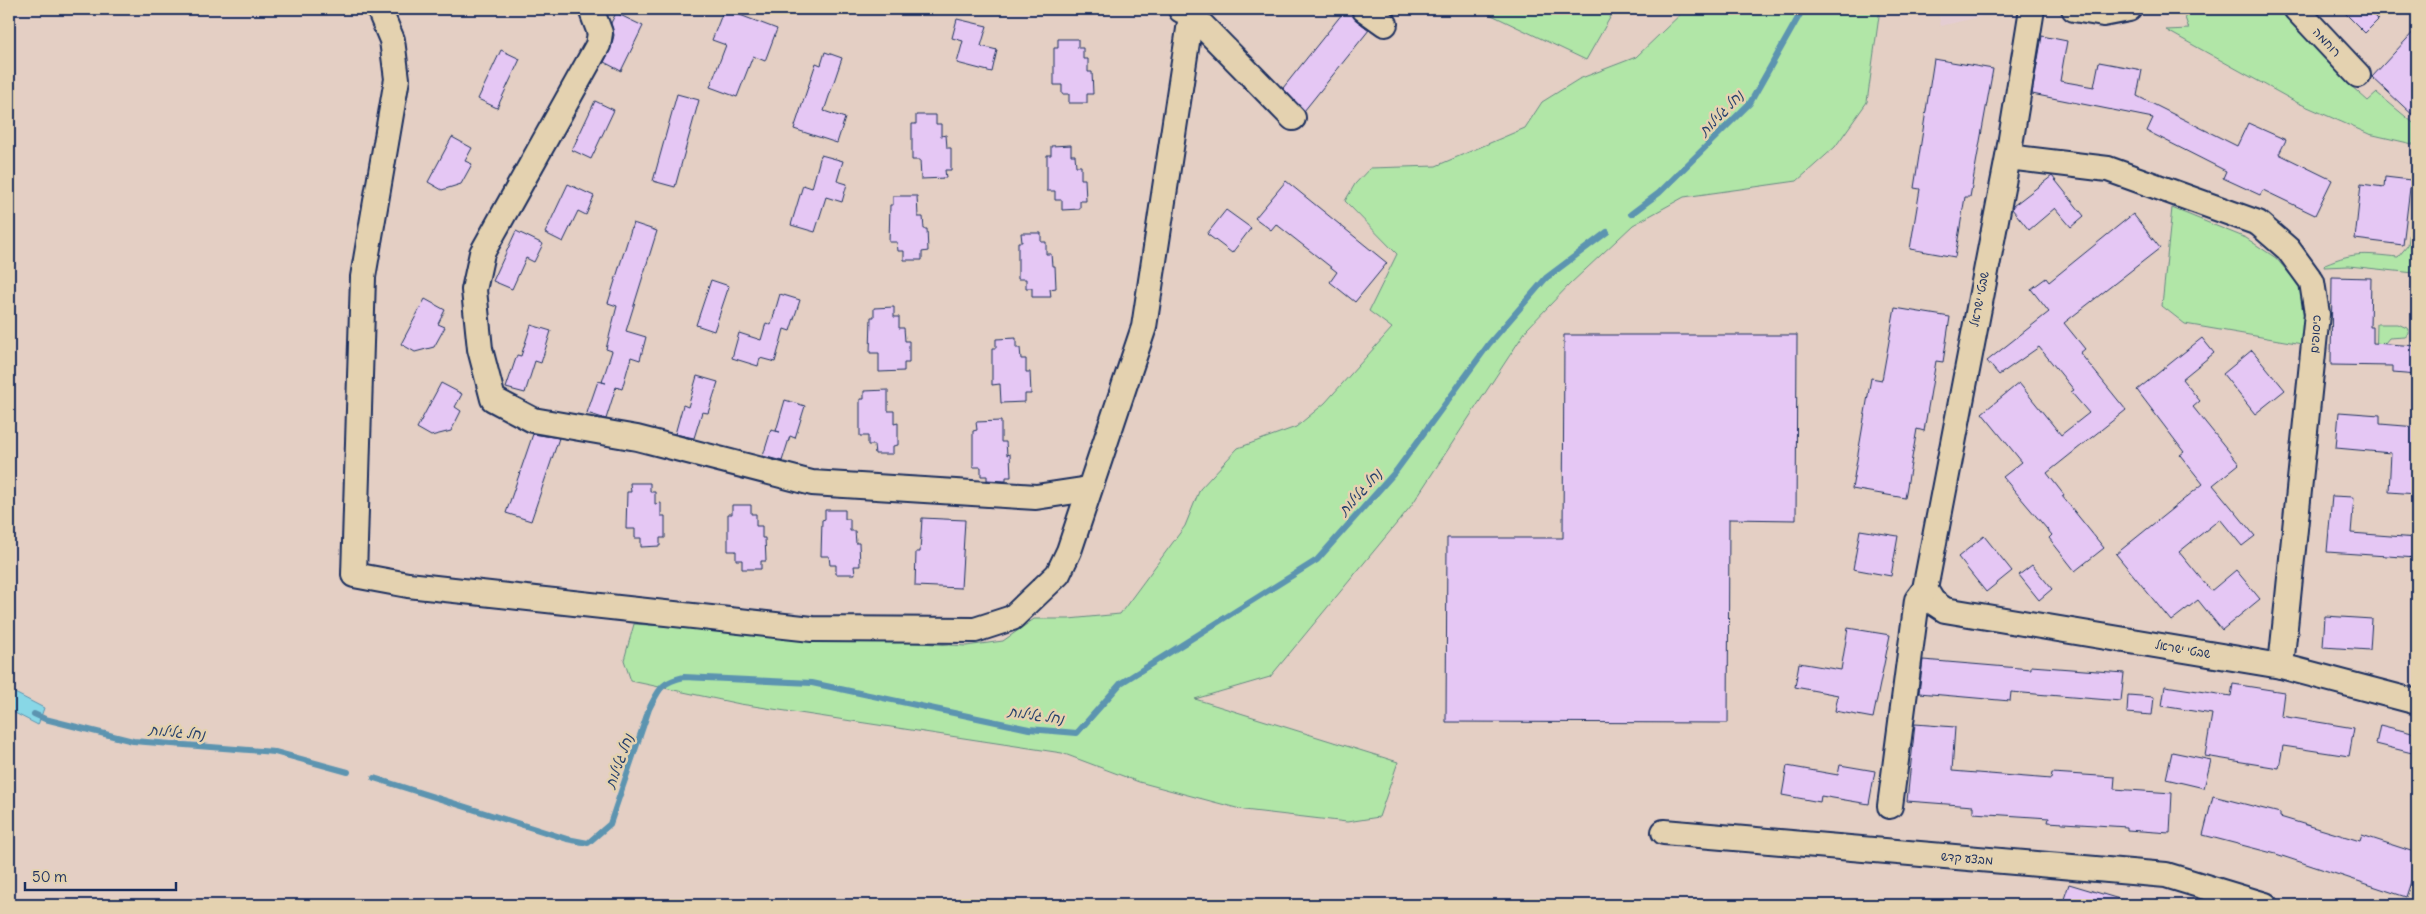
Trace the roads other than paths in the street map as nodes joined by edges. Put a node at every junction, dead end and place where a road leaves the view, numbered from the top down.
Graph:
1 (379, 9) edge
2 (591, 9) edge
3 (1364, 9) edge
4 (2032, 9) edge
5 (2074, 9) edge
6 (2130, 9) edge
7 (2296, 9) edge
8 (1187, 11) edge
9 (1386, 24) dead end
10 (2358, 75) dead end
11 (1293, 118) dead end
12 (2008, 157) junction
13 (1089, 489) junction
14 (1925, 589) junction
15 (2281, 666) junction
16 (2417, 702) edge
17 (1890, 806) dead end
18 (1664, 832) dead end
19 (2265, 905) edge

1 - 13 street
2 - 13 street
3 - 9 street
4 - 12 street, שבטי ישראל
5 - 6 street
7 - 10 street, רוחמה
8 - 11 street
8 - 13 street
12 - 14 street, שבטי ישראל
12 - 15 street, כיסופים
14 - 15 street, שבטי ישראל
14 - 17 street, שבטי ישראל
15 - 16 street, שבטי ישראל
18 - 19 street, מבצע קדש

